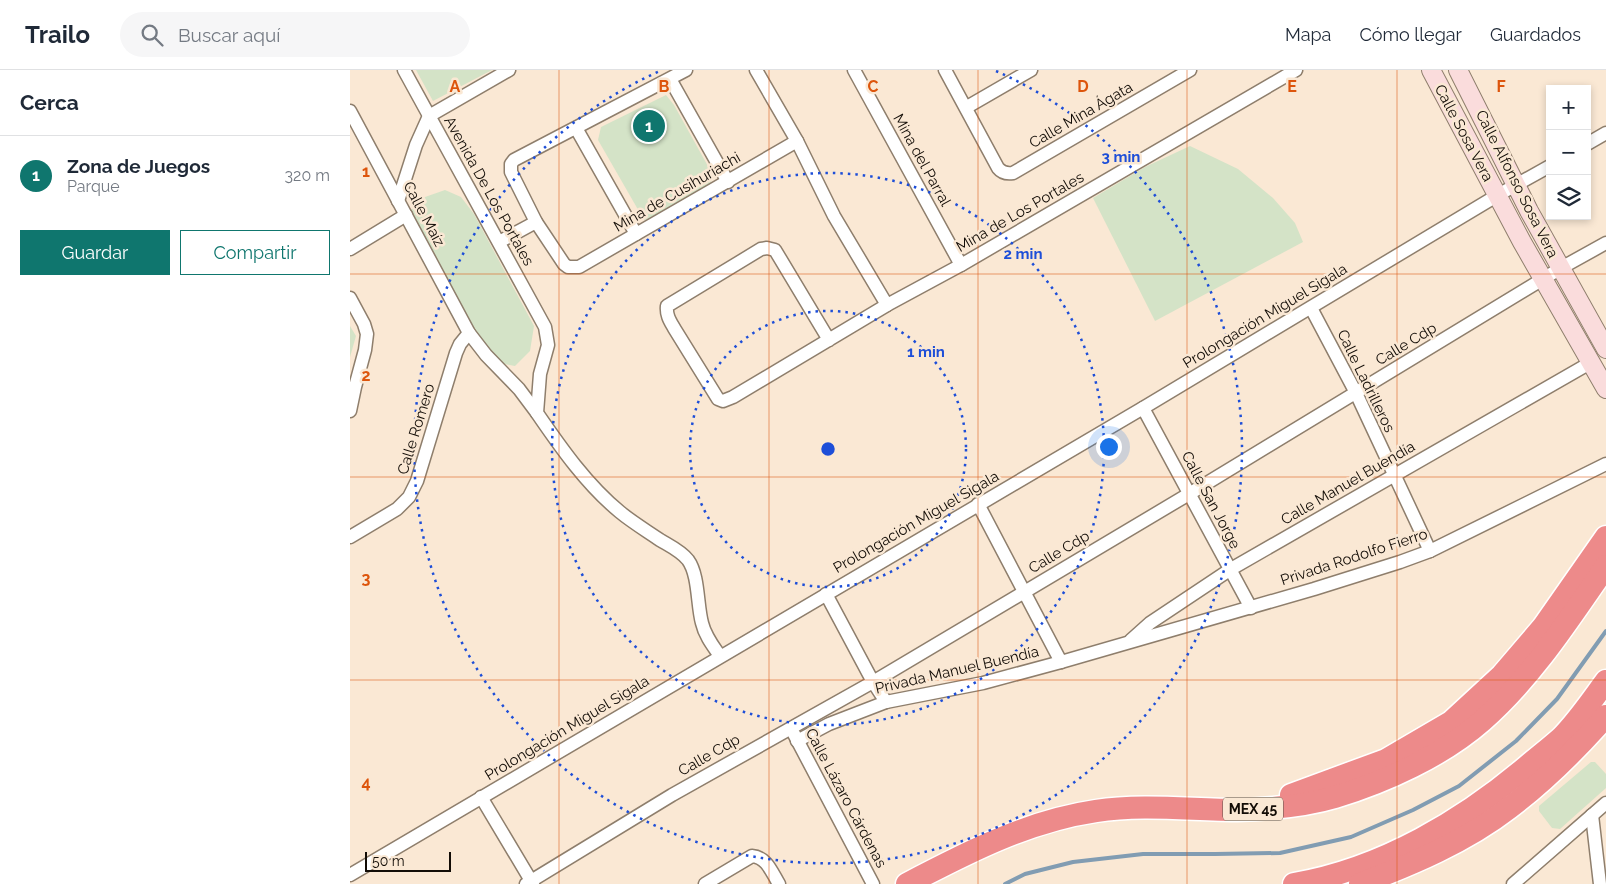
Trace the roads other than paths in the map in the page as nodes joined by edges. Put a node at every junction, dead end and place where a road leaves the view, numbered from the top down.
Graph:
1 (404, 70) edge
2 (509, 70) edge
3 (686, 70) edge
4 (756, 70) edge
5 (854, 70) edge
6 (945, 70) edge
7 (1031, 70) edge
8 (1190, 70) edge
9 (1296, 70) edge
10 (1431, 70) edge
11 (1458, 70) edge
12 (670, 79) junction
13 (966, 108) junction
14 (350, 110) edge
15 (429, 116) junction
16 (576, 128) junction
17 (1606, 133) edge
18 (797, 141) junction
19 (1591, 142) edge
20 (1546, 168) edge
21 (728, 182) junction
22 (1517, 185) junction
23 (1498, 195) junction
24 (398, 201) junction
25 (406, 215) junction
26 (536, 222) junction
27 (636, 234) junction
28 (499, 242) junction
29 (1606, 242) edge
30 (350, 249) edge
31 (961, 265) junction
32 (1561, 268) junction
33 (1543, 279) junction
34 (350, 298) edge
35 (887, 305) junction
36 (1311, 308) junction
37 (469, 332) junction
38 (829, 340) junction
39 (1606, 349) edge
40 (1590, 363) junction
41 (1604, 383) edge
42 (1356, 394) junction
43 (1143, 408) junction
44 (350, 411) edge
45 (537, 412) junction
46 (1606, 464) edge
47 (1394, 476) junction
48 (1189, 494) junction
49 (978, 504) junction
50 (350, 537) edge
51 (1606, 537) edge
52 (1430, 550) junction
53 (1606, 566) edge
54 (1230, 569) junction
55 (1025, 592) junction
56 (826, 594) junction
57 (1250, 608) junction
58 (1129, 642) junction
59 (720, 656) junction
60 (1061, 662) junction
61 (873, 682) junction
62 (1600, 689) edge
63 (886, 702) junction
64 (1606, 716) edge
65 (790, 727) junction
66 (797, 740) junction
67 (482, 797) junction
68 (1606, 803) edge
69 (1249, 809) junction
70 (1592, 815) junction
71 (350, 875) edge
72 (1602, 878) edge
73 (530, 883) edge
74 (705, 884) edge
75 (779, 884) edge
76 (873, 884) edge
77 (907, 884) edge
78 (1294, 884) edge
79 (1360, 884) edge
80 (1513, 884) edge

1 - 15 street, Avenida De Los Portales
2 - 15 street
3 - 12 street
4 - 18 street
5 - 31 street, Mina del Parral
6 - 13 street
7 - 13 street
8 - 13 street, Calle Mina Ágata
9 - 31 street, Mina de Los Portales
10 - 23 main road, Calle Sosa Vera
11 - 22 main road, Calle Alfonso Sosa Vera
12 - 16 street
12 - 21 street
14 - 24 street, Calle Maíz
15 - 24 street
15 - 28 street, Avenida De Los Portales
16 - 26 street
16 - 27 street
17 - 19 street
18 - 21 street, Mina de Cusihuriachi
18 - 35 street
20 - 22 street, Prolongación Miguel Sigala
21 - 27 street, Mina de Cusihuriachi
22 - 23 street, Prolongación Miguel Sigala
22 - 32 main road, Calle Alfonso Sosa Vera
23 - 33 main road, Calle Alfonso Sosa Vera
23 - 36 street, Prolongación Miguel Sigala
24 - 25 street, Calle Maíz
25 - 30 street
25 - 37 street, Calle Maíz
26 - 27 street, Mina de Cusihuriachi
26 - 28 street
28 - 45 street, Avenida De Los Portales
29 - 32 street, Calle Cdp
31 - 35 street, Mina de Los Portales
32 - 33 street, Calle Cdp
32 - 39 main road, Calle Alfonso Sosa Vera
33 - 40 main road, Calle Alfonso Sosa Vera
33 - 42 street, Calle Cdp
34 - 44 street
35 - 38 street, Mina de Los Portales
36 - 42 street, Calle Ladrilleros
36 - 43 street, Prolongación Miguel Sigala
37 - 45 street, Calle Maíz
37 - 50 street, Calle Romero
38 - 38 street, Mina de Los Portales
40 - 41 main road, Calle Alfonso Sosa Vera
40 - 47 street, Calle Manuel Buendía
42 - 47 street, Calle Ladrilleros
42 - 48 street, Calle Cdp
43 - 48 street, Calle San Jorge
43 - 49 street, Prolongación Miguel Sigala
45 - 59 street, Calle Maíz
46 - 52 street, Privada Rodolfo Fierro
47 - 52 street, Calle Ladrilleros
47 - 54 street, Calle Manuel Buendía
48 - 54 street, Calle San Jorge
48 - 55 street, Calle Cdp
49 - 55 street
49 - 56 street, Prolongación Miguel Sigala
51 - 69 highway
52 - 57 street, Privada Rodolfo Fierro
53 - 69 highway, MEX 45
54 - 57 street, Calle San Jorge
54 - 58 street, Calle Manuel Buendía
55 - 60 street
55 - 61 street, Calle Cdp
56 - 59 street, Prolongación Miguel Sigala
56 - 61 street
57 - 58 street, Privada Rodolfo Fierro
58 - 60 street, Privada Manuel Buendía
59 - 67 street, Prolongación Miguel Sigala
60 - 63 street, Privada Manuel Buendía
61 - 63 street
61 - 65 street, Calle Cdp
62 - 78 highway
63 - 66 street, Privada Manuel Buendía
64 - 79 highway
65 - 66 street, Calle Lázaro Cárdenas
65 - 73 street, Calle Cdp
66 - 76 street, Calle Lázaro Cárdenas
67 - 71 street, Prolongación Miguel Sigala
67 - 73 street
68 - 70 street
69 - 77 highway, MEX 45
70 - 72 street
70 - 80 street
74 - 75 street

